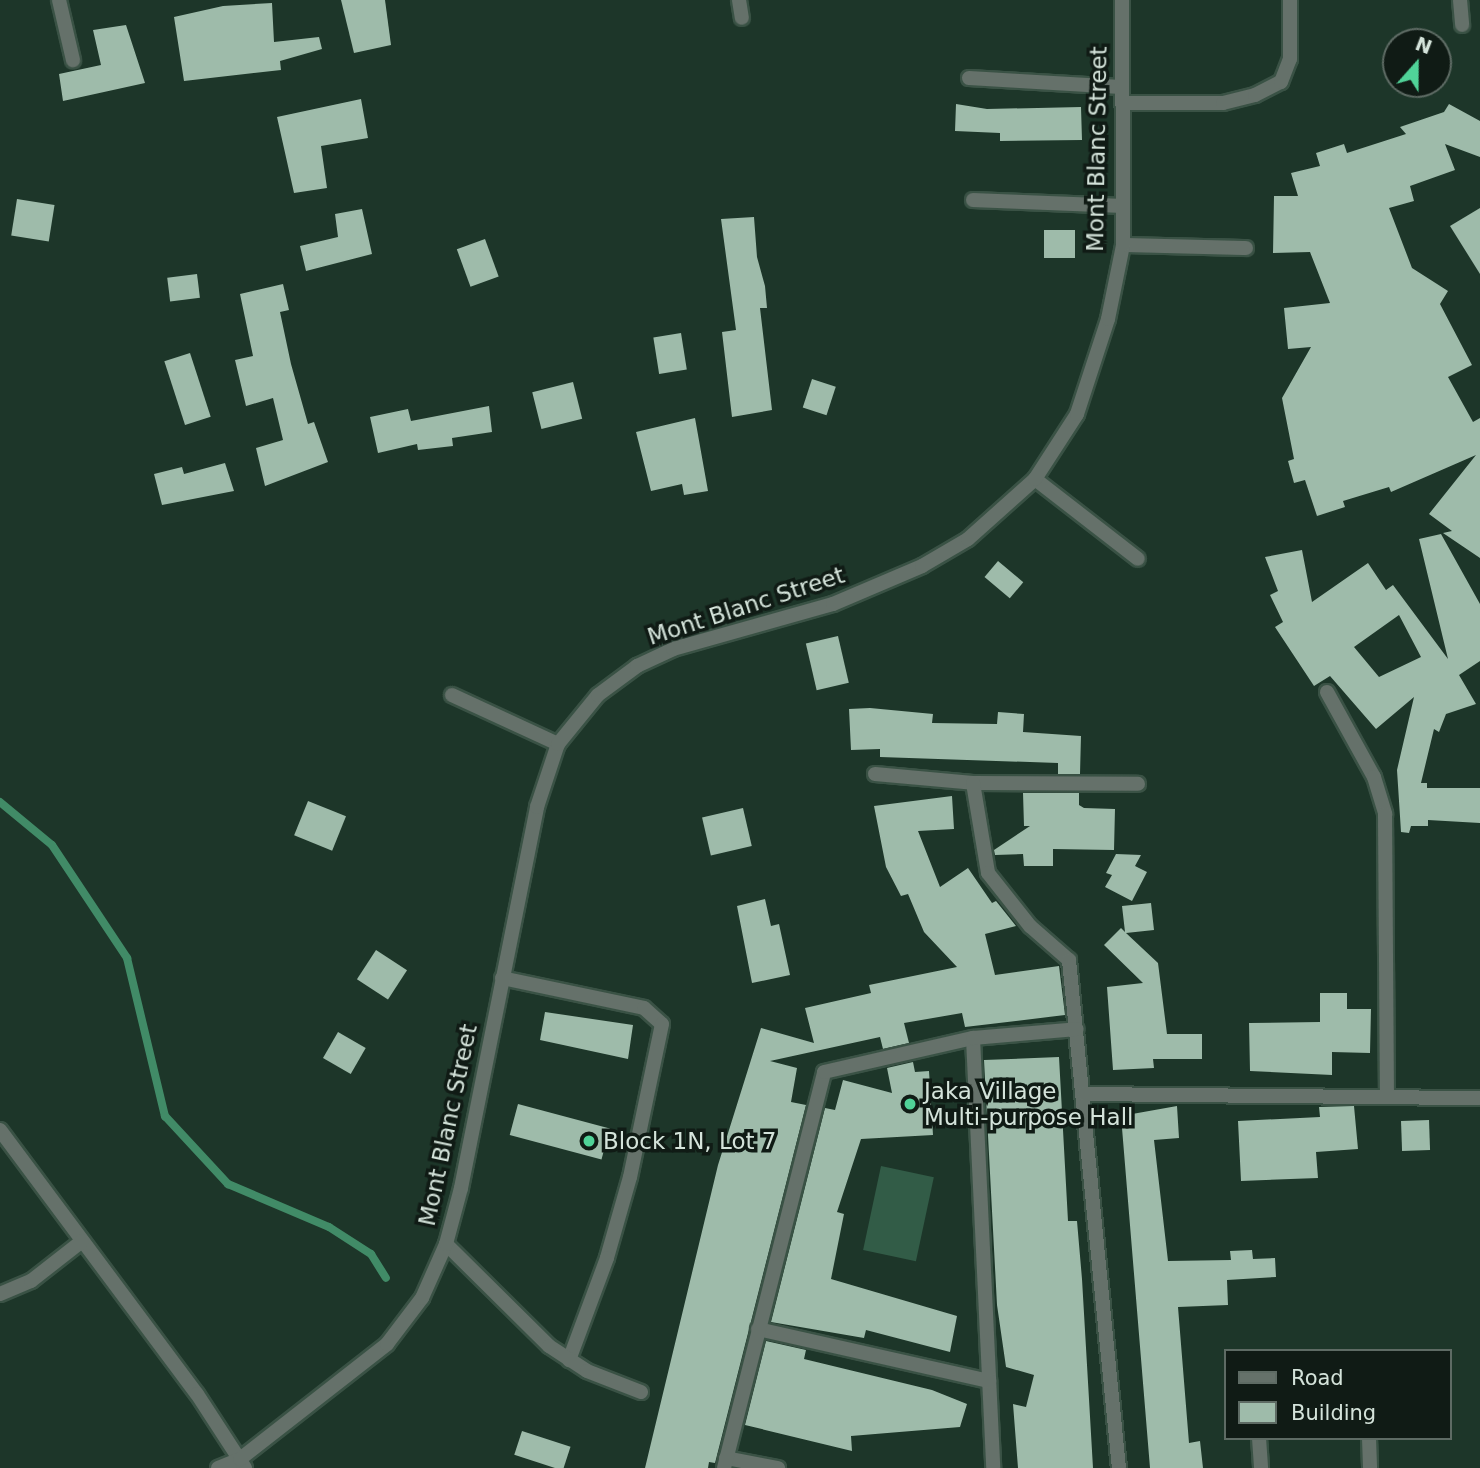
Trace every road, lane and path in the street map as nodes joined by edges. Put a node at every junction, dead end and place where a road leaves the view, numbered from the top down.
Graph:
1 (59, 0) edge
2 (739, 0) edge
3 (1122, 0) edge
4 (1290, 0) edge
5 (1460, 0) edge
6 (742, 18) dead end
7 (1462, 25) dead end
8 (73, 60) dead end
9 (969, 78) dead end
10 (1121, 88) junction
11 (1122, 103) junction
12 (973, 200) dead end
13 (1123, 206) junction
14 (1123, 246) junction
15 (1246, 248) dead end
16 (1035, 479) junction
17 (1138, 559) dead end
18 (1327, 692) dead end
19 (452, 695) dead end
20 (558, 744) junction
21 (875, 774) dead end
22 (973, 783) junction
23 (1138, 785) dead end
24 (502, 978) junction
25 (1077, 1028) junction
26 (973, 1038) junction
27 (1084, 1094) junction
28 (1387, 1097) junction
29 (1480, 1098) edge
30 (0, 1130) edge
31 (82, 1241) junction
32 (446, 1244) junction
33 (0, 1294) edge
34 (758, 1329) junction
35 (569, 1360) junction
36 (989, 1381) junction
37 (641, 1392) dead end
38 (1259, 1440) edge
39 (1369, 1440) edge
40 (242, 1463) edge
41 (725, 1463) edge
42 (218, 1468) edge
43 (778, 1468) edge
44 (993, 1468) edge
45 (1119, 1468) edge
46 (1261, 1468) edge
47 (1370, 1468) edge

1 - 8 street
2 - 6 street
3 - 10 street, Mont Blanc Street
4 - 11 street
5 - 7 street
9 - 10 street
10 - 11 street, Mont Blanc Street
11 - 13 street, Mont Blanc Street
12 - 13 street
13 - 14 street, Mont Blanc Street
14 - 15 street
14 - 16 street, Mont Blanc Street
16 - 17 street
16 - 20 street, Mont Blanc Street
18 - 28 street
19 - 20 street
20 - 24 street, Mont Blanc Street
21 - 22 street
22 - 23 street
22 - 25 street
24 - 32 street, Mont Blanc Street
24 - 35 street
25 - 26 street
25 - 27 street
26 - 34 street
26 - 36 street
27 - 28 street
27 - 45 street
28 - 29 street
30 - 31 street
31 - 33 street
31 - 40 street
32 - 35 street
32 - 40 street, Mont Blanc Street
34 - 36 street
34 - 41 street
35 - 37 street
36 - 44 street
38 - 46 street
39 - 47 street
40 - 42 street, Mont Blanc Street
41 - 43 street

